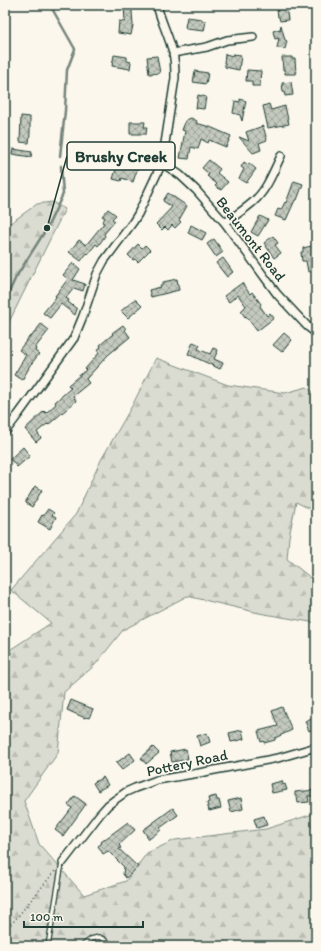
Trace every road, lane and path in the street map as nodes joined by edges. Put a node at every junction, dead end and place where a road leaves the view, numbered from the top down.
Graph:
1 (157, 5) edge
2 (253, 37) dead end
3 (173, 53) junction
4 (280, 156) dead end
5 (162, 164) junction
6 (225, 223) junction
7 (316, 334) edge
8 (5, 432) edge
9 (316, 747) edge
10 (63, 862) junction
11 (5, 930) edge
12 (48, 946) edge
13 (82, 946) edge
14 (106, 946) edge

1 - 3 street
2 - 3 street
3 - 5 street
4 - 6 street
5 - 6 street, Beaumont Road
5 - 8 street
6 - 7 street, Beaumont Road
9 - 10 street, Pottery Road
10 - 11 path
10 - 12 lane
13 - 14 lane

